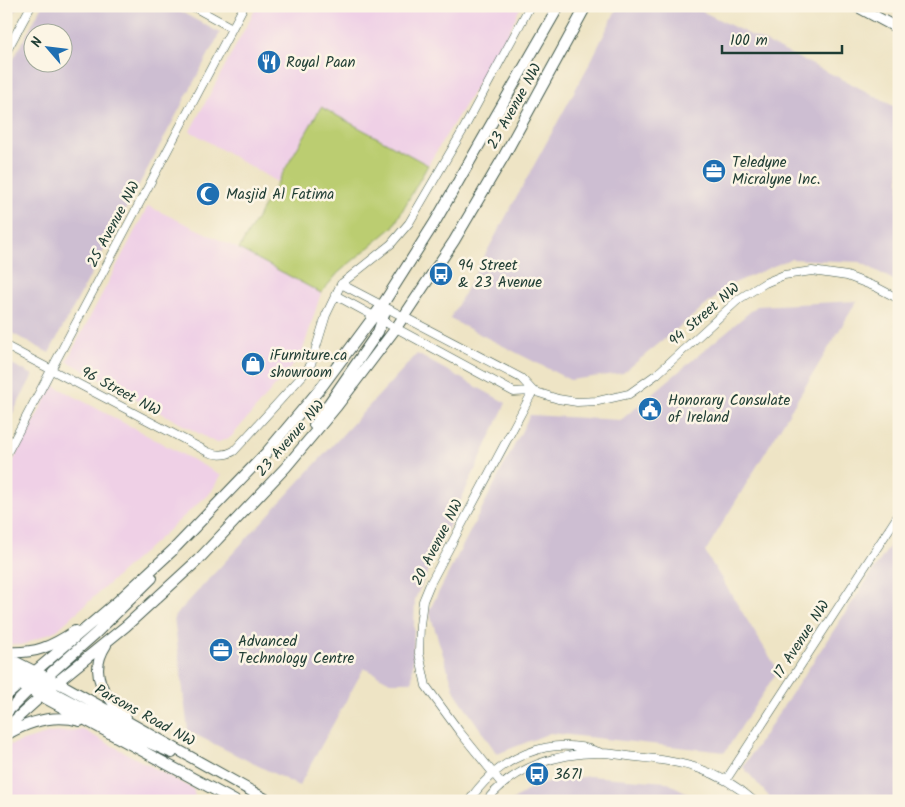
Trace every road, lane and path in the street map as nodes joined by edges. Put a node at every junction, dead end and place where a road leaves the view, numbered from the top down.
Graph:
1 (31, 6) edge
2 (192, 6) edge
3 (244, 6) edge
4 (530, 6) edge
5 (559, 6) edge
6 (584, 6) edge
7 (856, 6) edge
8 (232, 28) junction
9 (899, 29) edge
10 (6, 52) edge
11 (341, 284) junction
12 (334, 295) junction
13 (899, 299) edge
14 (383, 304) junction
15 (402, 315) junction
16 (386, 322) junction
17 (6, 346) edge
18 (51, 369) junction
19 (533, 391) junction
20 (298, 453) junction
21 (6, 455) edge
22 (224, 455) joint
23 (899, 514) edge
24 (172, 551) junction
25 (111, 638) junction
26 (6, 652) edge
27 (6, 657) edge
28 (6, 668) edge
29 (6, 677) edge
30 (57, 682) junction
31 (37, 684) junction
32 (6, 696) edge
33 (6, 713) edge
34 (135, 727) junction
35 (6, 728) edge
36 (6, 735) edge
37 (119, 740) junction
38 (602, 753) junction
39 (186, 755) junction
40 (493, 773) junction
41 (229, 779) junction
42 (726, 780) junction
43 (502, 784) junction
44 (219, 797) edge
45 (235, 801) edge
46 (269, 801) edge
47 (469, 801) edge
48 (486, 801) edge
49 (754, 801) edge

1 - 10 street
2 - 8 street
3 - 8 street, 25 Avenue NW
4 - 11 street, 23 Avenue NW
5 - 14 main road, 23 Avenue NW
6 - 15 main road, 23 Avenue NW
7 - 9 main road
8 - 18 street, 25 Avenue NW
11 - 12 street, 23 Avenue NW
11 - 14 street, 94 Street NW
12 - 16 street, 94 Street NW
12 - 22 street, 23 Avenue NW
13 - 19 street, 94 Street NW
14 - 15 street, 94 Street NW
14 - 16 main road, 23 Avenue NW
15 - 16 main road, 23 Avenue NW
15 - 19 street, 94 Street NW
16 - 19 street, 94 Street NW
16 - 20 main road
16 - 20 main road, 23 Avenue NW
16 - 24 main road, 23 Avenue NW
17 - 18 street, 96 Street NW
18 - 21 street, 25 Avenue NW
18 - 22 street, 96 Street NW
19 - 40 street, 20 Avenue NW
20 - 25 main road, 23 Avenue NW
23 - 42 street, 17 Avenue NW
24 - 26 main road
24 - 31 main road
25 - 30 main road, 23 Avenue NW
25 - 34 main road
27 - 31 main road, Parsons Road NW
28 - 31 main road
29 - 31 main road, Parsons Road NW
30 - 31 main road, Parsons Road NW
30 - 34 main road, Parsons Road NW
31 - 32 main road
31 - 33 main road
31 - 35 main road
31 - 37 main road, Parsons Road NW
31 - 39 main road
34 - 39 main road, Parsons Road NW
36 - 37 main road
37 - 44 main road, Parsons Road NW
38 - 40 street
38 - 42 street
38 - 43 street
39 - 41 main road, Parsons Road NW
40 - 43 street, 20 Avenue NW
40 - 47 street
41 - 44 main road
41 - 46 main road, Parsons Road NW
42 - 49 street
43 - 48 street
44 - 45 main road, Parsons Road NW

